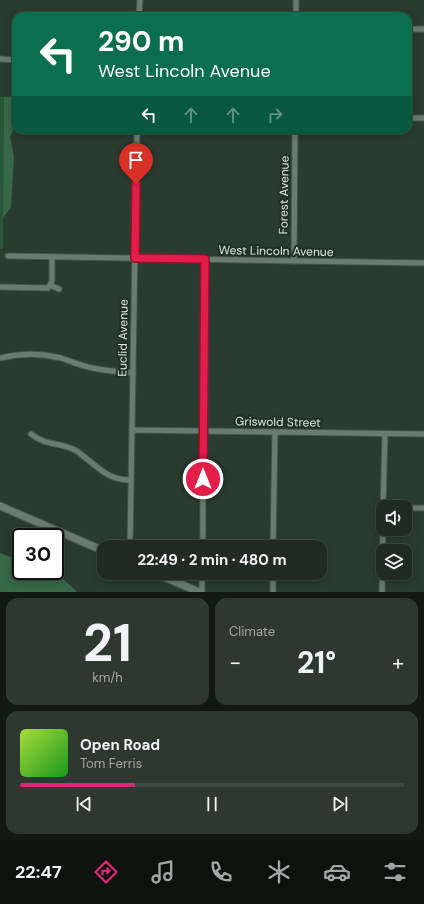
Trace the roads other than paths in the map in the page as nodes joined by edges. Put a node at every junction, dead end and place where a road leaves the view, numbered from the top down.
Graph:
1 (140, 0) edge
2 (296, 0) edge
3 (139, 12) edge
4 (296, 12) edge
5 (412, 29) edge
6 (424, 29) edge
7 (0, 59) edge
8 (12, 60) edge
9 (412, 118) edge
10 (424, 118) edge
11 (137, 134) edge
12 (295, 134) edge
13 (8, 256) dead end
14 (52, 257) junction
15 (135, 258) junction
16 (205, 259) junction
17 (294, 261) junction
18 (424, 263) edge
19 (50, 285) junction
20 (0, 287) edge
21 (59, 289) dead end
22 (0, 358) edge
23 (133, 373) junction
24 (132, 430) junction
25 (203, 431) junction
26 (275, 432) junction
27 (31, 434) dead end
28 (385, 434) junction
29 (424, 434) edge
30 (131, 480) junction
31 (383, 500) edge
32 (0, 506) edge
33 (412, 508) edge
34 (424, 508) edge
35 (383, 536) edge
36 (130, 540) edge
37 (203, 540) edge
38 (273, 540) edge
39 (97, 548) edge
40 (172, 580) edge
41 (201, 580) edge
42 (273, 580) edge
43 (200, 592) edge
44 (273, 592) edge
45 (382, 592) edge

1 - 3 street
2 - 4 street
5 - 6 street
7 - 8 street
9 - 10 street
11 - 15 street, Euclid Avenue
12 - 17 street, Forest Avenue
13 - 14 street, West Lincoln Avenue
14 - 15 street, West Lincoln Avenue
14 - 19 street
15 - 16 street, West Lincoln Avenue
15 - 23 street, Euclid Avenue
16 - 17 street, West Lincoln Avenue
16 - 25 street
17 - 18 street, West Lincoln Avenue
19 - 20 street
19 - 21 street
22 - 23 street
23 - 24 street, Euclid Avenue
24 - 25 street, Griswold Street
24 - 30 street, Euclid Avenue
25 - 26 street, Griswold Street
25 - 37 street
26 - 28 street, Griswold Street
26 - 38 street
27 - 30 street
28 - 29 street, Griswold Street
28 - 31 street
30 - 36 street, Euclid Avenue
32 - 39 main road
33 - 34 street
35 - 45 street
40 - 43 main road
41 - 43 street
42 - 44 street

